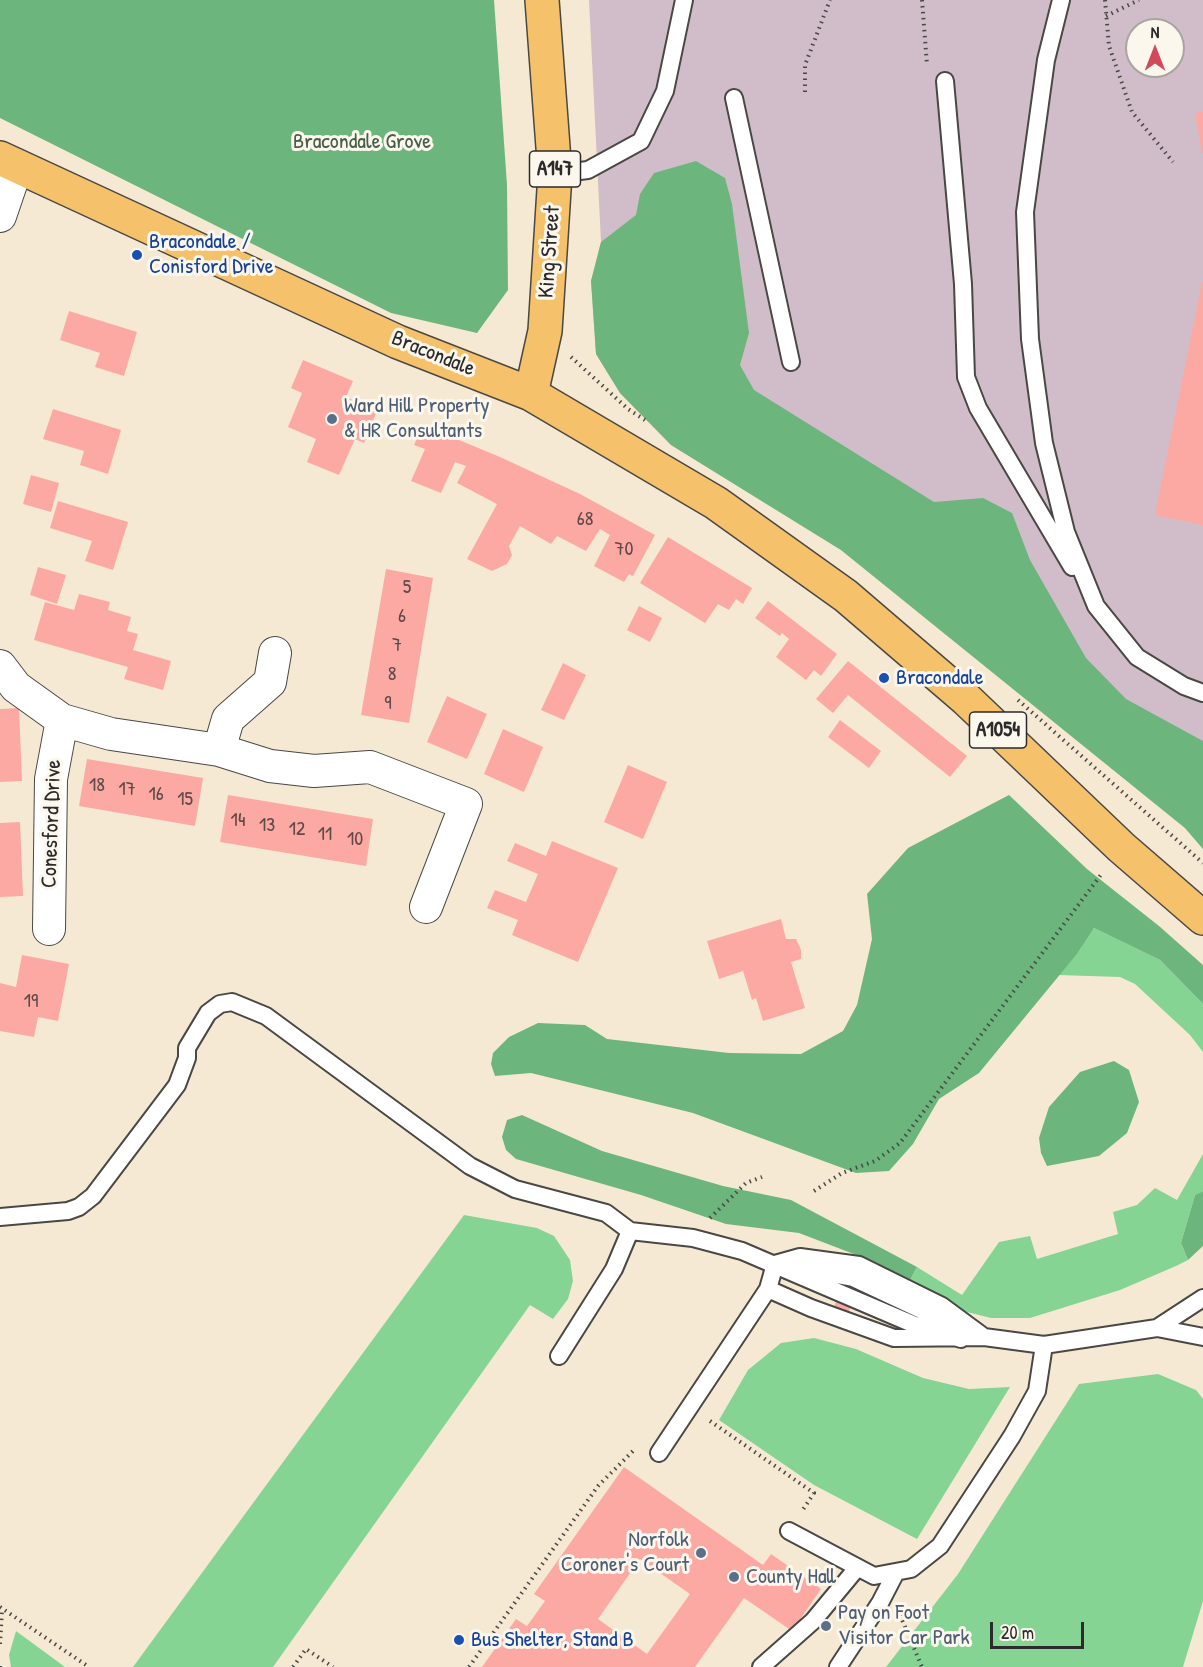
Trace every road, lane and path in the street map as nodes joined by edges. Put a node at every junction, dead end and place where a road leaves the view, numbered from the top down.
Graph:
1 (542, 0) edge
2 (684, 0) edge
3 (830, 0) edge
4 (922, 0) edge
5 (1061, 0) edge
6 (1105, 0) edge
7 (1138, 0) edge
8 (1106, 16) junction
9 (928, 70) dead end
10 (945, 81) dead end
11 (805, 92) dead end
12 (734, 98) dead end
13 (9, 162) edge
14 (1173, 162) dead end
15 (555, 174) junction
16 (0, 216) edge
17 (791, 362) dead end
18 (531, 394) junction
19 (1096, 606) junction
20 (275, 653) dead end
21 (0, 666) edge
22 (1203, 693) edge
23 (62, 720) junction
24 (219, 750) junction
25 (1121, 847) junction
26 (426, 907) dead end
27 (1198, 915) edge
28 (49, 929) dead end
29 (762, 1177) dead end
30 (814, 1191) dead end
31 (0, 1217) edge
32 (630, 1231) junction
33 (693, 1238) junction
34 (775, 1264) junction
35 (768, 1288) junction
36 (1203, 1298) edge
37 (1157, 1328) junction
38 (984, 1337) junction
39 (1203, 1337) edge
40 (961, 1339) junction
41 (1044, 1345) junction
42 (559, 1356) dead end
43 (690, 1407) junction
44 (659, 1453) dead end
45 (630, 1455) dead end
46 (789, 1531) joint
47 (857, 1568) junction
48 (892, 1580) junction
49 (1, 1608) edge
50 (0, 1644) edge
51 (88, 1667) edge
52 (293, 1667) edge
53 (333, 1667) edge
54 (469, 1667) edge
55 (761, 1667) edge
56 (838, 1667) edge
57 (922, 1667) edge

1 - 15 main road, King Street / A147
2 - 15 lane
3 - 11 path
4 - 9 path
5 - 19 lane
6 - 8 path
7 - 8 path
8 - 14 path
10 - 19 lane
12 - 17 lane
13 - 16 street
13 - 18 main road, Bracondale
15 - 18 main road, King Street / A147
18 - 25 main road, Bracondale / A1054
19 - 22 lane
20 - 24 street
21 - 23 street
23 - 24 street
23 - 28 street, Conesford Drive
24 - 26 street
25 - 27 main road, Bracondale / A1054
25 - 30 path
29 - 33 path
31 - 32 lane
32 - 33 lane
32 - 42 lane
33 - 34 lane
34 - 35 lane
34 - 38 lane
34 - 40 lane
35 - 40 lane
35 - 43 lane
36 - 37 lane
37 - 39 lane
37 - 41 lane
38 - 40 lane
38 - 41 lane
41 - 48 lane
43 - 44 lane
43 - 46 path
45 - 54 path
46 - 47 lane
47 - 48 lane
47 - 55 lane
48 - 56 lane
48 - 57 path
49 - 50 path
49 - 51 path
52 - 53 path

